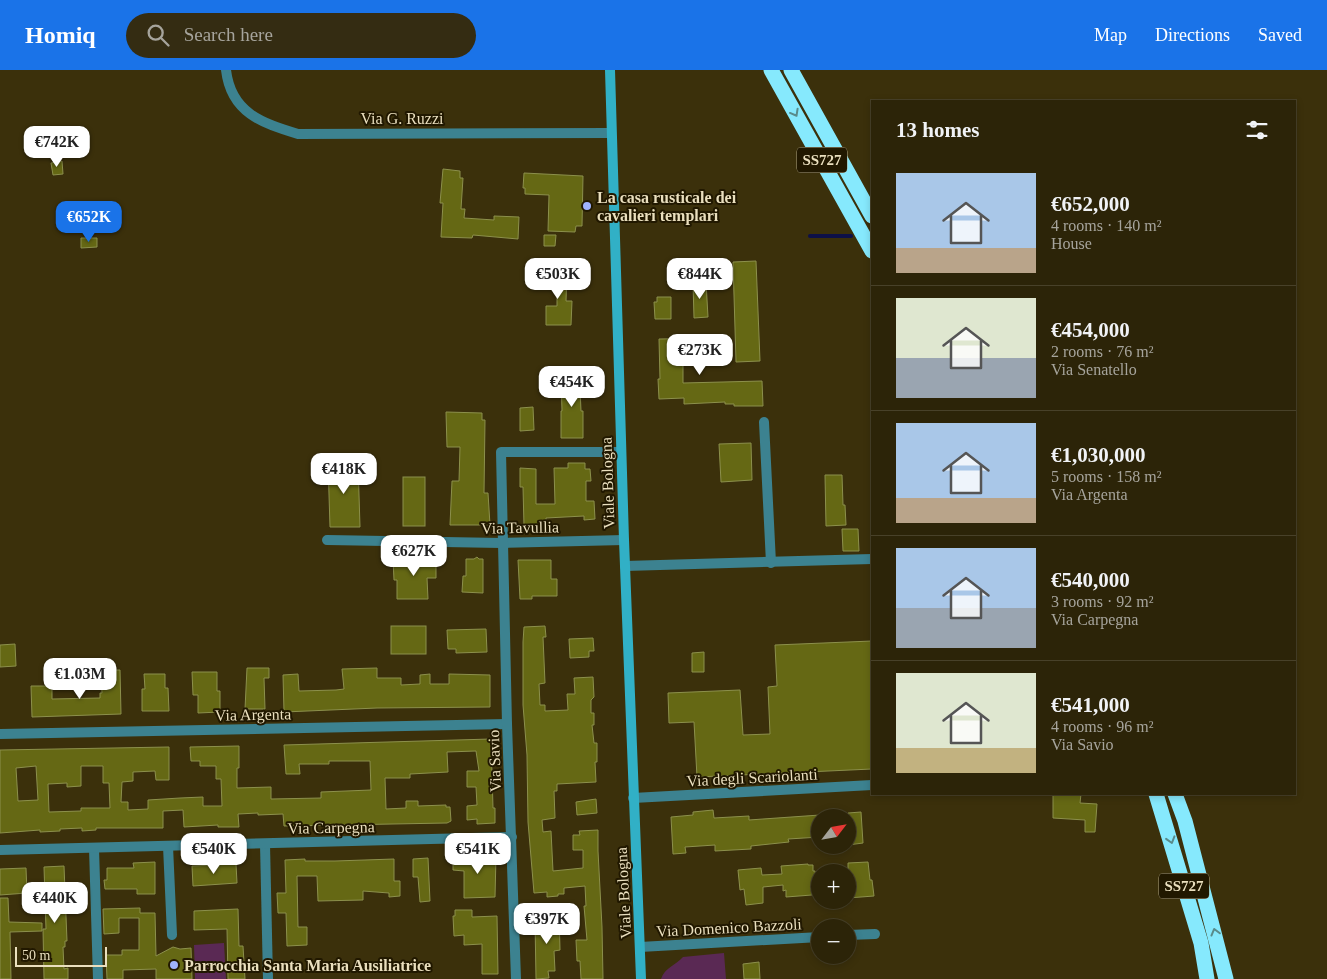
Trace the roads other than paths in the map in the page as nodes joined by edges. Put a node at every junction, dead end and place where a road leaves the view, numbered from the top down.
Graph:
1 (226, 70) edge
2 (610, 70) edge
3 (771, 70) edge
4 (791, 70) edge
5 (611, 133) junction
6 (871, 214) edge
7 (871, 249) edge
8 (764, 422) dead end
9 (621, 452) junction
10 (327, 540) dead end
11 (624, 540) junction
12 (502, 542) junction
13 (871, 559) edge
14 (771, 562) junction
15 (625, 566) junction
16 (507, 724) junction
17 (0, 734) edge
18 (871, 785) edge
19 (1156, 795) edge
20 (1175, 795) edge
21 (633, 798) junction
22 (512, 837) junction
23 (265, 844) junction
24 (168, 846) junction
25 (94, 848) junction
26 (0, 850) edge
27 (875, 934) dead end
28 (172, 935) dead end
29 (856, 935) edge
30 (811, 938) edge
31 (640, 947) junction
32 (98, 979) edge
33 (268, 979) edge
34 (516, 979) edge
35 (641, 979) edge
36 (1207, 979) edge
37 (1226, 979) edge

1 - 5 street, Via G. Ruzzi
2 - 5 main road, Viale Bologna
3 -> 7 highway, SS727
4 - 6 highway, SS727
5 - 9 main road, Viale Bologna
8 - 14 street
9 - 11 main road, Viale Bologna
9 - 12 street, Via Savio
10 - 12 street, Via Tavullia
11 - 12 street, Via Tavullia
11 - 15 main road, Viale Bologna
12 - 16 street, Via Savio
13 - 14 street
14 - 15 street
15 - 21 main road, Viale Bologna
16 - 17 street, Via Argenta
16 - 22 street, Via Savio
18 - 21 street, Via degli Scariolanti
19 -> 36 highway, SS727
37 -> 20 highway, SS727
21 - 31 main road, Viale Bologna
22 - 23 street, Via Carpegna
22 - 34 street, Via Savio
23 - 24 street, Via Carpegna
23 - 33 street
24 - 25 street, Via Carpegna
24 - 28 street
25 - 26 street, Via Carpegna
25 - 32 street
27 - 29 street
30 - 31 street, Via Domenico Bazzoli
31 - 35 main road, Viale Bologna

